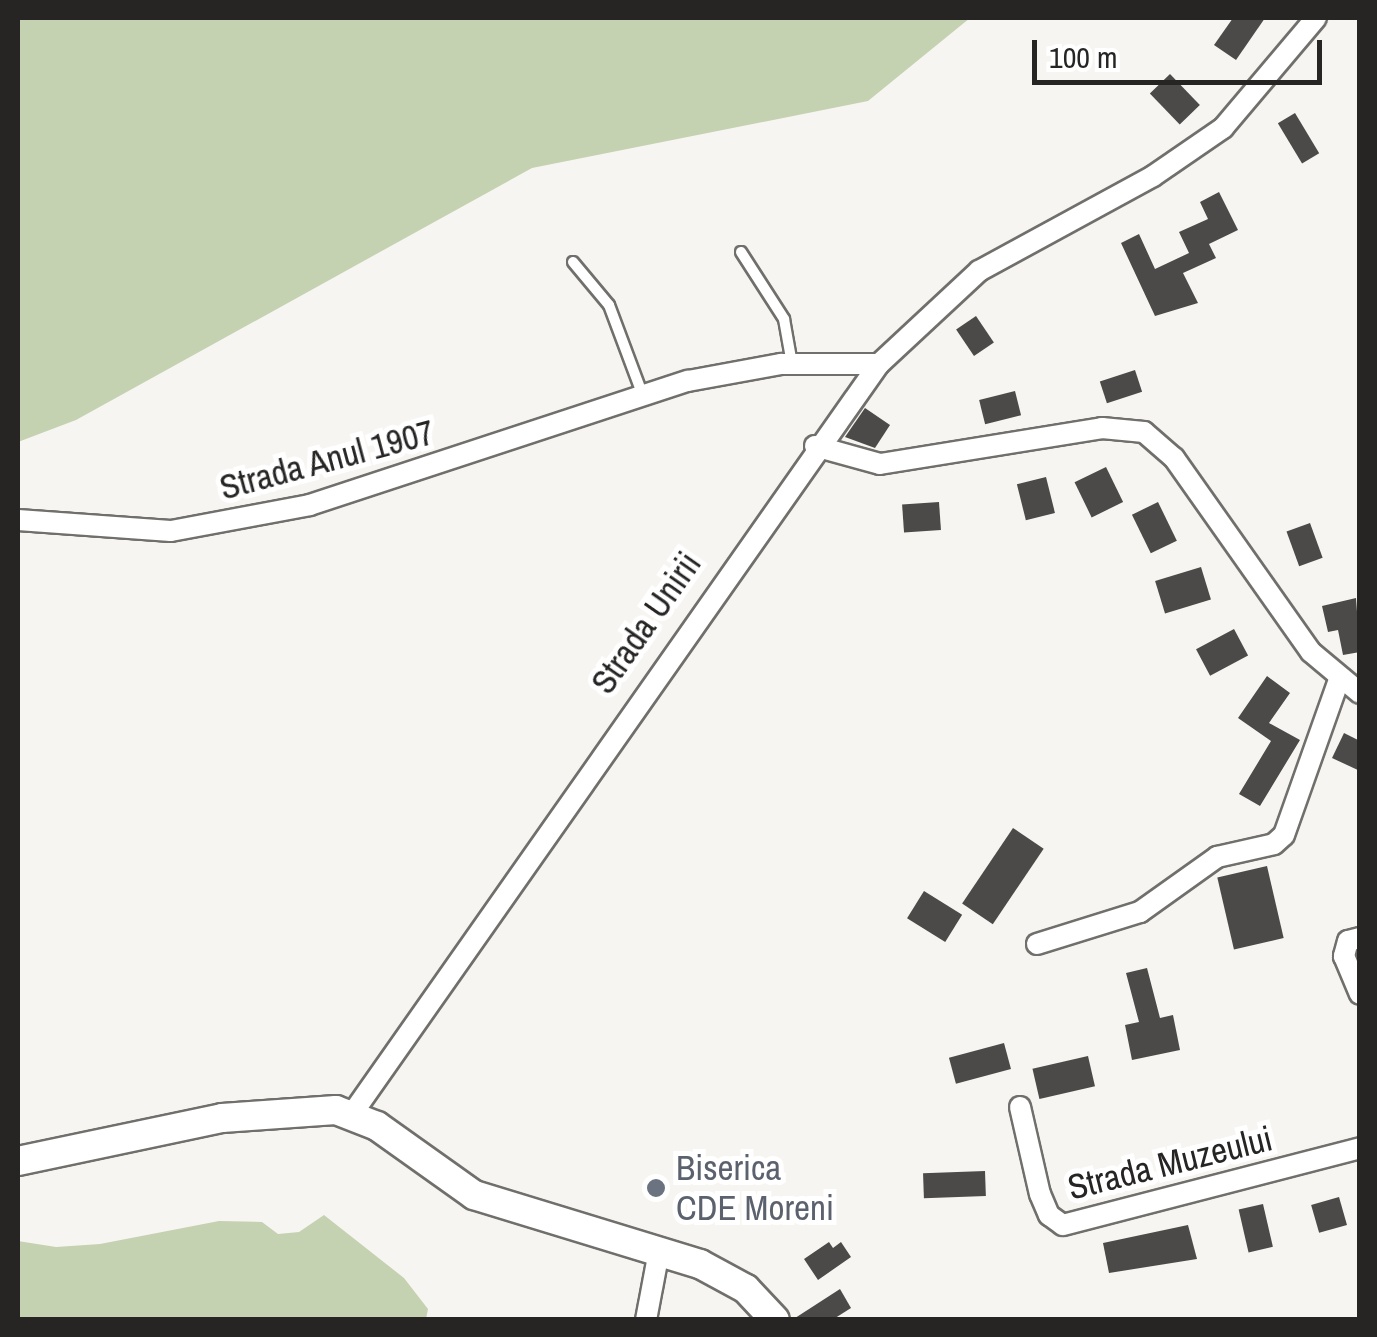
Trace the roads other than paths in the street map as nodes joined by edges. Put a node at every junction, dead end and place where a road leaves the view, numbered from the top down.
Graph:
1 (1316, 18) edge
2 (741, 252) dead end
3 (573, 262) dead end
4 (792, 364) junction
5 (879, 364) junction
6 (643, 397) junction
7 (815, 446) junction
8 (18, 520) edge
9 (1339, 680) junction
10 (1360, 693) edge
11 (1354, 940) edge
12 (1037, 944) dead end
13 (1360, 994) edge
14 (1020, 1107) dead end
15 (352, 1114) junction
16 (1360, 1148) edge
17 (18, 1161) edge
18 (659, 1252) junction
19 (646, 1320) edge
20 (774, 1320) edge

1 - 5 street, Strada Unirii
2 - 4 lane
3 - 6 lane
4 - 5 street, Strada Anul 1907
4 - 6 street, Strada Anul 1907
5 - 7 street, Strada Unirii
6 - 8 street, Strada Anul 1907
7 - 9 street
7 - 15 street, Strada Unirii
9 - 10 street
9 - 12 street
11 - 13 street
14 - 16 street, Strada Muzeului
15 - 17 main road
15 - 18 main road
18 - 19 street
18 - 20 main road

